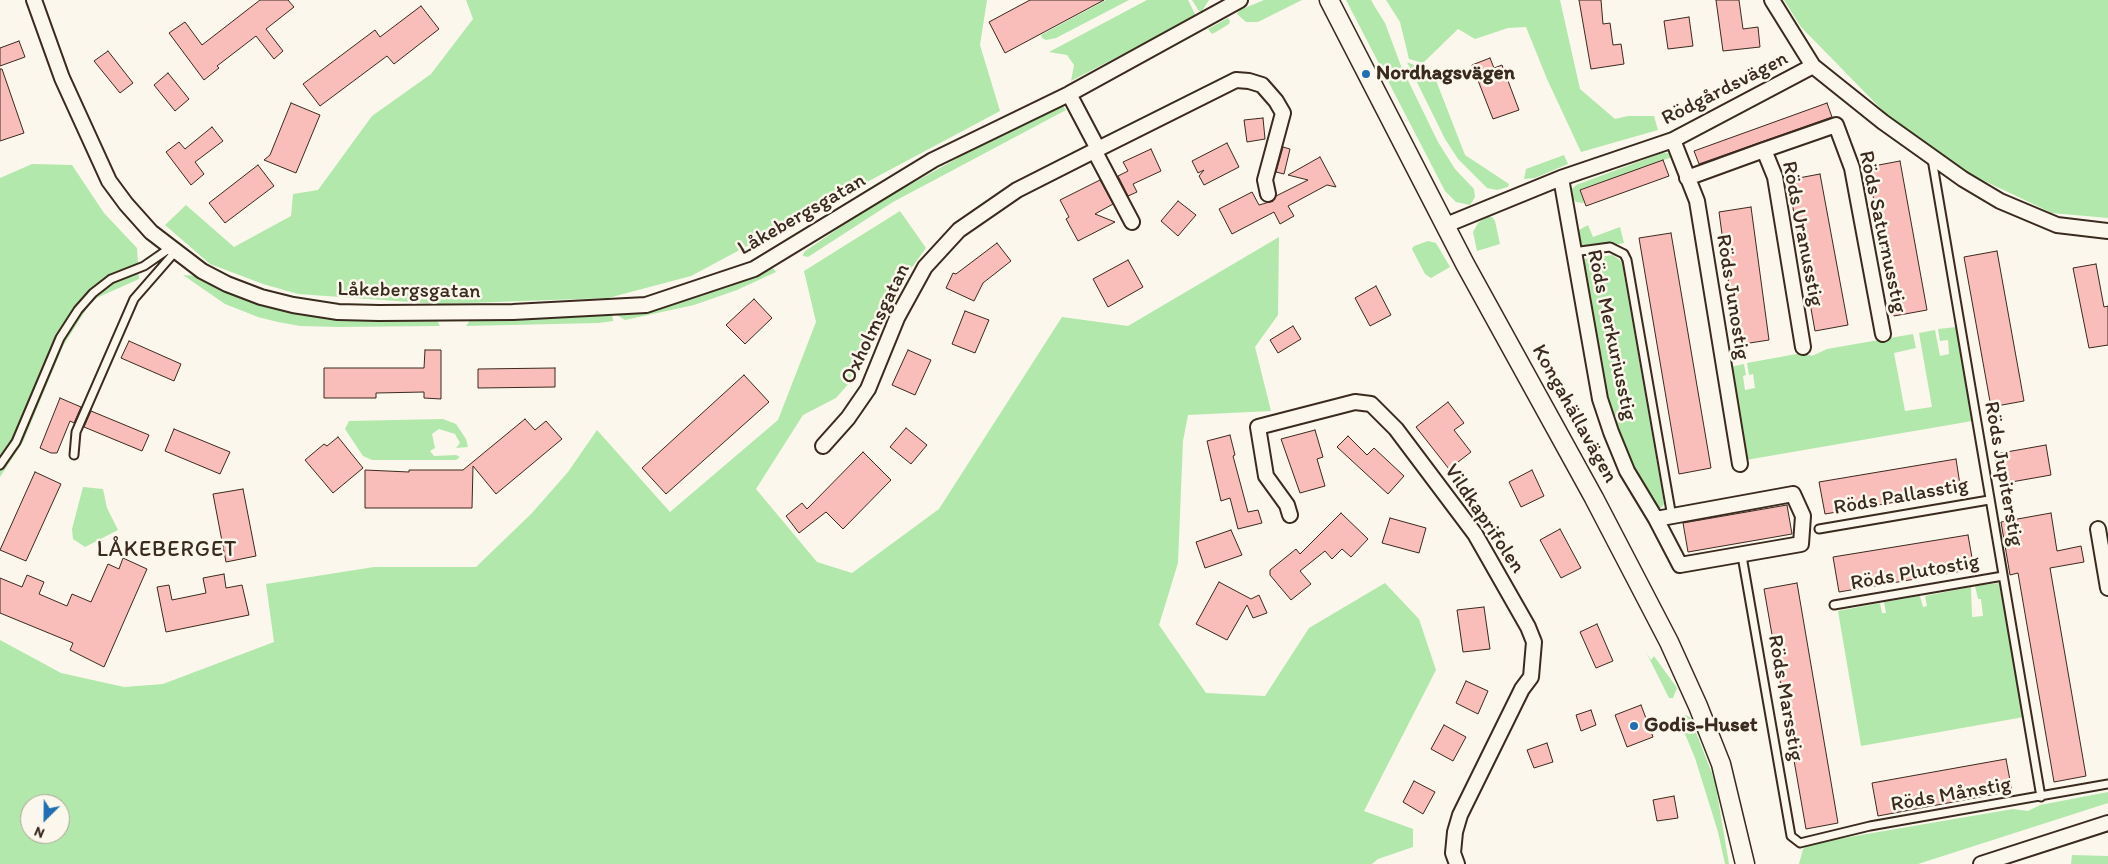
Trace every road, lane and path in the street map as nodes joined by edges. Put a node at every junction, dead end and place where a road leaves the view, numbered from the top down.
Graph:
1 (34, 0) edge
2 (1240, 0) edge
3 (1329, 0) edge
4 (1772, 0) edge
5 (1225, 3) edge
6 (1813, 66) junction
7 (1069, 94) junction
8 (1673, 140) junction
9 (1096, 150) junction
10 (1764, 150) junction
11 (1931, 156) junction
12 (1561, 178) junction
13 (1687, 178) junction
14 (1268, 194) dead end
15 (1132, 222) dead end
16 (1446, 226) junction
17 (2108, 232) edge
18 (173, 250) junction
19 (1573, 252) junction
20 (1883, 334) dead end
21 (1803, 347) dead end
22 (823, 446) dead end
23 (74, 455) dead end
24 (1740, 464) dead end
25 (0, 465) edge
26 (1989, 500) junction
27 (1290, 515) dead end
28 (1672, 517) junction
29 (1656, 519) junction
30 (1819, 529) dead end
31 (2098, 529) dead end
32 (1742, 556) junction
33 (2003, 576) junction
34 (2108, 588) edge
35 (1834, 605) dead end
36 (2108, 784) edge
37 (2041, 797) junction
38 (2108, 823) edge
39 (1800, 842) joint
40 (1457, 864) edge
41 (1745, 864) edge
42 (1981, 864) edge

1 - 18 street, Låkebergsgatan
2 - 5 street, Låkebergsgatan
3 - 16 street, Kongahällavägen
4 - 6 street
5 - 7 street, Låkebergsgatan
6 - 8 street, Rödgårdsvägen
6 - 11 street, Rödgårdsvägen
7 - 9 street
7 - 18 street, Låkebergsgatan
8 - 12 street, Rödgårdsvägen
8 - 13 street, Röds Junostig
9 - 14 street, Oxholmsgatan
9 - 15 street
9 - 22 street, Oxholmsgatan
10 - 13 street, Röds Uranusstig
10 - 20 street, Röds Saturnusstig
10 - 21 street, Röds Uranusstig
11 - 17 street, Rödgårdsvägen
11 - 26 lane, Röds Jupiterstig
12 - 16 street, Rödgårdsvägen
12 - 19 street, Röds Merkuriusstig
13 - 24 street, Röds Junostig
16 - 41 street, Kongahällavägen
18 - 23 lane
18 - 25 lane
19 - 28 lane
19 - 29 street, Röds Merkuriusstig
26 - 30 lane, Röds Pallasstig
26 - 33 lane, Röds Jupiterstig
27 - 40 street, Vildkaprifolen
28 - 29 street, Röds Merkuriusstig
28 - 32 street, Röds Merkuriusstig
29 - 32 street, Röds Merkuriusstig
31 - 34 street
32 - 39 lane, Röds Marsstig
33 - 35 lane, Röds Plutostig
33 - 37 lane, Röds Jupiterstig
36 - 37 lane, Röds Månstig
37 - 39 lane, Röds Månstig
38 - 42 street

